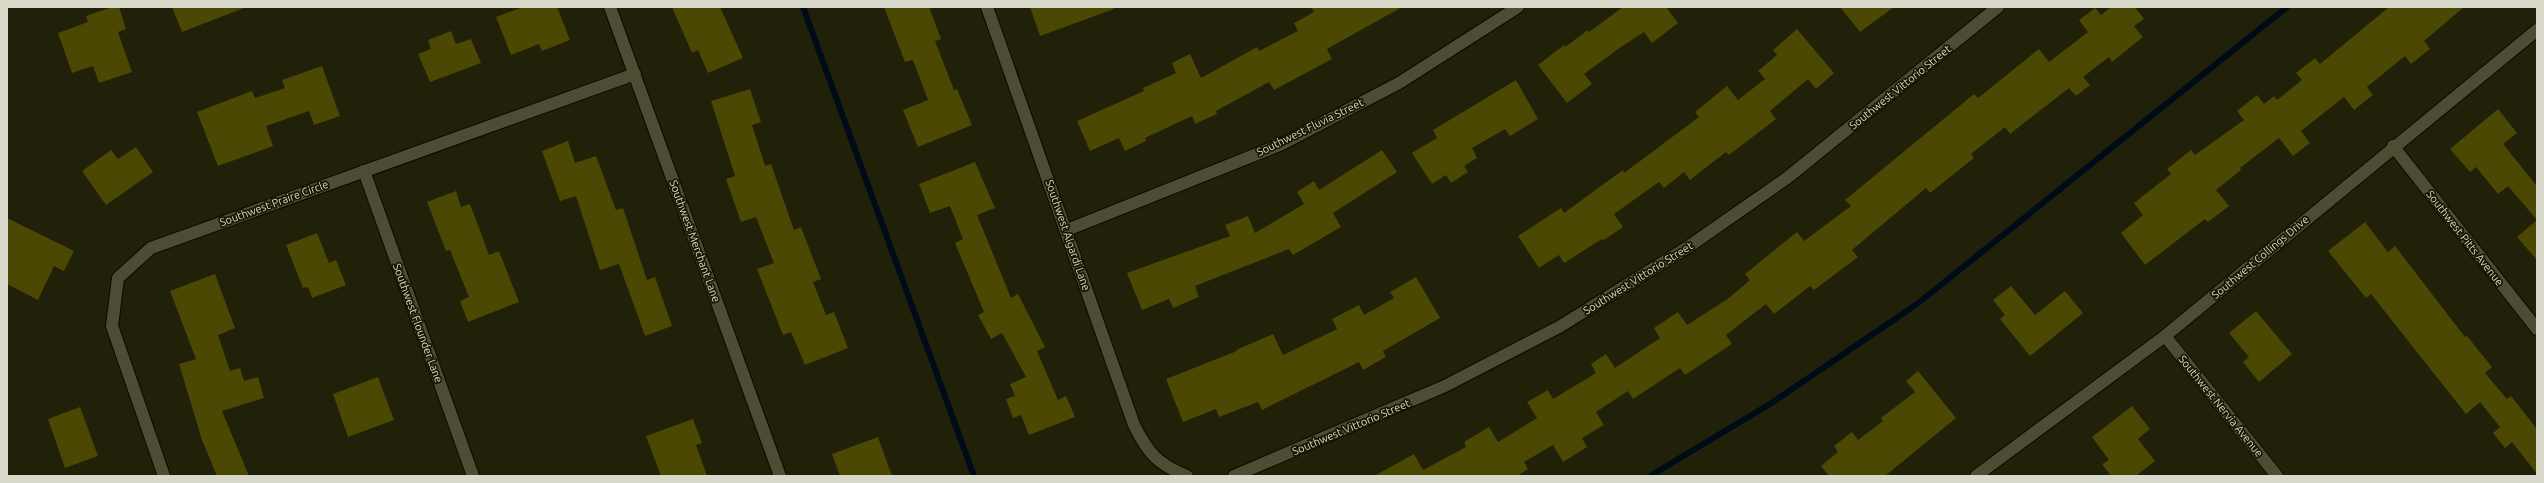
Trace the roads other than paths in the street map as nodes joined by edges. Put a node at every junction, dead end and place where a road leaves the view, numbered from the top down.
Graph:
1 (610, 7) edge
2 (987, 7) edge
3 (1518, 7) edge
4 (1998, 7) edge
5 (2537, 30) edge
6 (635, 74) junction
7 (2393, 146) junction
8 (364, 171) junction
9 (1067, 230) junction
10 (2537, 329) edge
11 (2164, 336) junction
12 (164, 476) edge
13 (473, 476) edge
14 (780, 476) edge
15 (1188, 476) edge
16 (1234, 476) edge
17 (1976, 476) edge
18 (2277, 476) edge

1 - 6 street, Southwest Merchant Lane
2 - 9 street, Southwest Algardi Lane
3 - 9 street, Southwest Fluvia Street
4 - 16 street, Southwest Vittorio Street
5 - 7 street, Southwest Collings Drive
6 - 8 street, Southwest Praire Circle
6 - 14 street, Southwest Merchant Lane
7 - 10 street, Southwest Pitts Avenue
7 - 11 street, Southwest Collings Drive
8 - 12 street, Southwest Praire Circle
8 - 13 street, Southwest Flounder Lane
9 - 15 street, Southwest Algardi Lane
11 - 17 street, Southwest Collings Drive
11 - 18 street, Southwest Nervia Avenue

